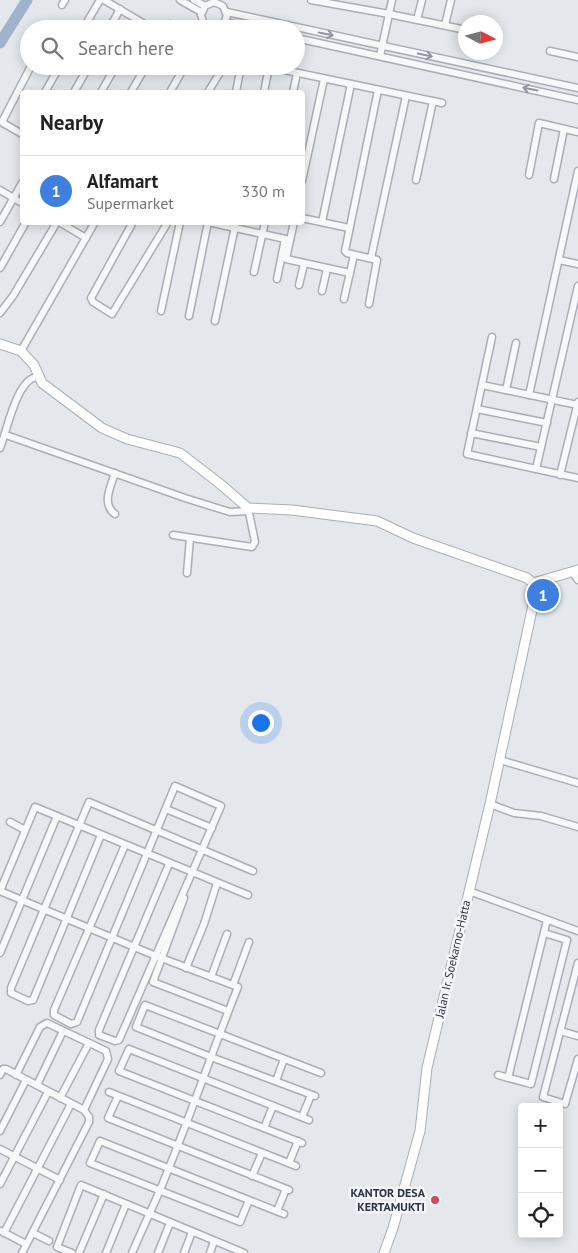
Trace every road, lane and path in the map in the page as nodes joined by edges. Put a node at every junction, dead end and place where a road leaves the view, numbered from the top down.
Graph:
1 (100, 0) edge
2 (104, 0) edge
3 (180, 0) edge
4 (194, 0) edge
5 (311, 0) edge
6 (363, 0) edge
7 (392, 0) edge
8 (422, 0) edge
9 (451, 0) edge
10 (120, 9) junction
11 (203, 9) junction
12 (361, 9) junction
13 (227, 12) junction
14 (388, 14) junction
15 (88, 20) edge
16 (114, 20) edge
17 (138, 20) edge
18 (202, 20) edge
19 (225, 20) edge
20 (263, 20) edge
21 (417, 20) junction
22 (445, 25) junction
23 (458, 28) edge
24 (305, 29) edge
25 (305, 40) edge
26 (382, 46) junction
27 (550, 50) dead end
28 (380, 56) junction
29 (578, 57) edge
30 (26, 75) edge
31 (55, 75) edge
32 (84, 75) edge
33 (111, 75) edge
34 (141, 75) edge
35 (180, 75) edge
36 (218, 75) edge
37 (239, 75) edge
38 (266, 75) edge
39 (297, 75) edge
40 (305, 75) edge
41 (324, 79) junction
42 (351, 84) junction
43 (578, 88) edge
44 (46, 90) edge
45 (77, 90) edge
46 (102, 90) edge
47 (132, 90) edge
48 (171, 90) edge
49 (209, 90) edge
50 (236, 90) edge
51 (264, 90) edge
52 (293, 90) edge
53 (378, 90) junction
54 (406, 96) junction
55 (578, 100) edge
56 (433, 101) junction
57 (442, 103) dead end
58 (564, 129) junction
59 (20, 131) edge
60 (578, 132) edge
61 (305, 167) edge
62 (578, 171) edge
63 (529, 175) dead end
64 (554, 179) dead end
65 (416, 180) dead end
66 (20, 187) edge
67 (0, 190) edge
68 (14, 198) junction
69 (20, 201) edge
70 (305, 219) edge
71 (0, 222) edge
72 (322, 222) junction
73 (24, 225) edge
74 (56, 225) edge
75 (63, 225) edge
76 (93, 225) edge
77 (131, 225) edge
78 (166, 225) edge
79 (179, 225) edge
80 (207, 225) edge
81 (236, 225) edge
82 (264, 225) edge
83 (293, 225) edge
84 (349, 228) junction
85 (262, 234) junction
86 (86, 238) junction
87 (288, 239) junction
88 (354, 255) junction
89 (371, 258) junction
90 (559, 260) junction
91 (304, 264) junction
92 (578, 264) edge
93 (0, 268) edge
94 (327, 268) junction
95 (254, 272) dead end
96 (350, 274) junction
97 (277, 279) dead end
98 (299, 285) dead end
99 (578, 286) edge
100 (322, 291) dead end
101 (344, 299) dead end
102 (369, 304) dead end
103 (161, 311) dead end
104 (0, 313) edge
105 (189, 316) dead end
106 (215, 321) dead end
107 (492, 337) dead end
108 (516, 343) dead end
109 (0, 344) edge
110 (21, 351) junction
111 (37, 374) junction
112 (482, 385) junction
113 (506, 390) junction
114 (529, 395) junction
115 (553, 400) junction
116 (578, 403) edge
117 (477, 409) junction
118 (547, 423) junction
119 (471, 433) junction
120 (6, 435) junction
121 (541, 447) junction
122 (0, 448) edge
123 (536, 469) junction
124 (115, 473) junction
125 (560, 475) junction
126 (578, 478) edge
127 (251, 509) junction
128 (115, 514) dead end
129 (173, 535) dead end
130 (190, 538) junction
131 (187, 573) dead end
132 (576, 574) edge
133 (534, 583) junction
134 (500, 760) junction
135 (578, 783) edge
136 (490, 804) junction
137 (166, 809) junction
138 (57, 816) junction
139 (10, 822) dead end
140 (80, 826) junction
141 (578, 827) edge
142 (212, 828) junction
143 (25, 830) junction
144 (156, 831) junction
145 (101, 835) junction
146 (125, 845) junction
147 (202, 850) junction
148 (147, 854) junction
149 (169, 864) junction
150 (253, 871) dead end
151 (192, 873) junction
152 (217, 883) junction
153 (469, 891) junction
154 (248, 895) dead end
155 (22, 900) junction
156 (45, 910) junction
157 (67, 919) junction
158 (548, 920) junction
159 (89, 928) junction
160 (578, 931) edge
161 (544, 933) junction
162 (227, 934) dead end
163 (113, 938) junction
164 (249, 942) dead end
165 (134, 947) junction
166 (0, 953) edge
167 (159, 957) junction
168 (578, 963) edge
169 (186, 968) junction
170 (211, 977) junction
171 (233, 985) junction
172 (228, 1011) junction
173 (63, 1031) junction
174 (560, 1031) junction
175 (220, 1034) junction
176 (578, 1036) edge
177 (89, 1043) junction
178 (211, 1057) junction
179 (284, 1059) junction
180 (578, 1059) edge
181 (321, 1073) dead end
182 (0, 1075) edge
183 (16, 1075) junction
184 (498, 1075) dead end
185 (203, 1078) junction
186 (508, 1078) junction
187 (26, 1080) junction
188 (276, 1081) junction
189 (37, 1085) junction
190 (48, 1092) junction
191 (109, 1092) dead end
192 (118, 1096) junction
193 (60, 1098) junction
194 (195, 1101) junction
195 (71, 1104) junction
196 (273, 1106) junction
197 (84, 1110) junction
198 (186, 1124) junction
199 (264, 1128) junction
200 (0, 1131) edge
201 (178, 1145) junction
202 (0, 1149) edge
203 (262, 1152) junction
204 (15, 1157) junction
205 (289, 1164) junction
206 (296, 1166) dead end
207 (38, 1168) junction
208 (169, 1168) junction
209 (252, 1176) junction
210 (60, 1180) junction
211 (0, 1184) edge
212 (160, 1191) junction
213 (104, 1194) junction
214 (249, 1200) junction
215 (126, 1204) junction
216 (149, 1214) junction
217 (170, 1223) junction
218 (2, 1232) edge
219 (192, 1232) junction
220 (32, 1233) junction
221 (214, 1240) junction
222 (49, 1241) dead end
223 (26, 1244) junction
224 (236, 1251) edge
225 (22, 1253) edge
226 (72, 1253) edge
227 (79, 1253) edge
228 (106, 1253) edge
229 (132, 1253) edge
230 (158, 1253) edge
231 (184, 1253) edge
232 (210, 1253) edge
233 (244, 1253) edge
234 (384, 1253) edge

1 - 15 street
2 - 10 street
3 - 11 street
4 - 11 street
5 - 12 street
6 - 12 street
7 - 14 street
8 - 21 street
9 - 22 street
10 - 16 street
10 - 17 street
11 - 13 street
11 - 18 street
12 - 14 street
13 - 19 street
13 -> 20 street
14 - 21 street
14 - 26 street
21 - 22 street
22 - 23 street
24 -> 26 street
25 - 28 street
26 - 28 street
26 -> 43 street
27 - 29 street
55 -> 28 street
30 - 59 street
31 - 44 street
32 - 45 street
33 - 46 street
34 - 47 street
35 - 48 street
36 - 49 street
37 - 50 street
38 - 51 street
39 - 52 street
40 - 41 street
41 - 42 street
41 - 61 street
42 - 53 street
42 - 72 street
53 - 54 street
53 - 84 street
54 - 56 street
54 - 89 street
56 - 57 street
56 - 65 street
58 - 60 street
58 - 63 street
58 - 64 street
62 - 90 street
66 - 68 street
67 - 68 street
68 - 69 street
68 - 71 street
70 - 72 street
72 - 84 street
73 - 93 street
74 - 104 street
75 - 86 street
76 - 86 street
77 - 78 street
79 - 103 street
80 - 105 street
81 - 85 street
81 - 106 street
82 - 85 street
83 - 87 street
84 - 88 street
85 - 87 street
85 - 95 street
86 - 110 street
87 - 91 street
87 - 97 street
88 - 89 street
88 - 96 street
89 - 102 street
90 - 92 street
90 - 114 street
91 - 94 street
91 - 98 street
94 - 96 street
94 - 100 street
96 - 101 street
99 - 115 street
107 - 112 street
108 - 113 street
109 - 110 main road
110 - 111 main road
111 - 120 street
111 - 127 main road
112 - 113 street
112 - 117 street
113 - 114 street
114 - 115 street
115 - 116 street
115 - 118 street
116 - 125 street
117 - 118 street
117 - 119 street
118 - 121 street
119 - 121 street
119 - 123 street
120 - 122 street
120 - 124 street
121 - 123 street
123 - 125 street
124 - 127 street
124 - 128 street
125 - 126 street
127 - 130 street
127 - 133 main road
129 - 130 street
130 - 131 street
132 - 133 main road
133 - 134 main road, Jalan Ir. Soekarno-Hatta
134 - 135 street
134 - 136 main road, Jalan Ir. Soekarno-Hatta
136 - 141 street
136 - 153 main road, Jalan Ir. Soekarno-Hatta
137 - 142 street
137 - 142 street
137 - 144 street
138 - 140 street
138 - 143 street
138 - 155 street
139 - 143 street
140 - 144 street
140 - 145 street
140 - 156 street
142 - 147 street
143 - 155 street
144 - 147 street
144 - 148 street
145 - 146 street
145 - 157 street
146 - 148 street
146 - 159 street
147 - 150 street
147 - 151 street
148 - 149 street
148 - 163 street
149 - 151 street
149 - 165 street
151 - 152 street
151 - 167 street
152 - 154 street
152 - 169 street
153 - 158 street
153 - 234 main road, Jalan Ir. Soekarno-Hatta
155 - 156 street
155 - 166 street
156 - 157 street
156 - 157 street
157 - 159 street
158 - 160 street
158 - 161 street
159 - 163 street
159 - 163 street
161 - 186 street
161 - 186 street
162 - 170 street
163 - 165 street
164 - 171 street
165 - 167 street
165 - 167 street
167 - 169 street
167 - 172 street
168 - 174 street
169 - 170 street
170 - 171 street
171 - 172 street
172 - 175 street
173 - 177 street
173 - 183 street
173 - 189 street
174 - 176 street
174 - 180 street
175 - 178 street
175 - 178 street
175 - 179 street
177 - 193 street
177 - 197 street
178 - 185 street
178 - 188 street
179 - 181 street
179 - 188 street
182 - 183 street
183 - 187 street
184 - 186 street
185 - 194 street
185 - 194 street
185 - 196 street
187 - 189 street
187 - 200 street
188 - 196 street
189 - 190 street
190 - 193 street
190 - 204 street
191 - 192 street
192 - 198 street
192 - 201 street
193 - 195 street
194 - 198 street
194 - 199 street
195 - 197 street
195 - 207 street
196 - 199 street
197 - 210 street
198 - 201 street
198 - 203 street
199 - 205 street
201 - 208 street
201 - 209 street
202 - 204 street
203 - 205 street
203 - 209 street
204 - 207 street
204 - 211 street
205 - 206 street
207 - 210 street
207 - 218 street
208 - 212 street
208 - 212 street
208 - 214 street
209 - 214 street
210 - 220 street
212 - 214 street
212 - 216 street
213 - 215 street
213 - 226 street
213 - 227 street
215 - 216 street
215 - 228 street
216 - 217 street
216 - 229 street
217 - 219 street
217 - 230 street
218 - 223 street
219 - 221 street
219 - 231 street
220 - 222 street
220 - 223 street
221 - 224 street
221 - 232 street
223 - 225 street
224 - 233 street

